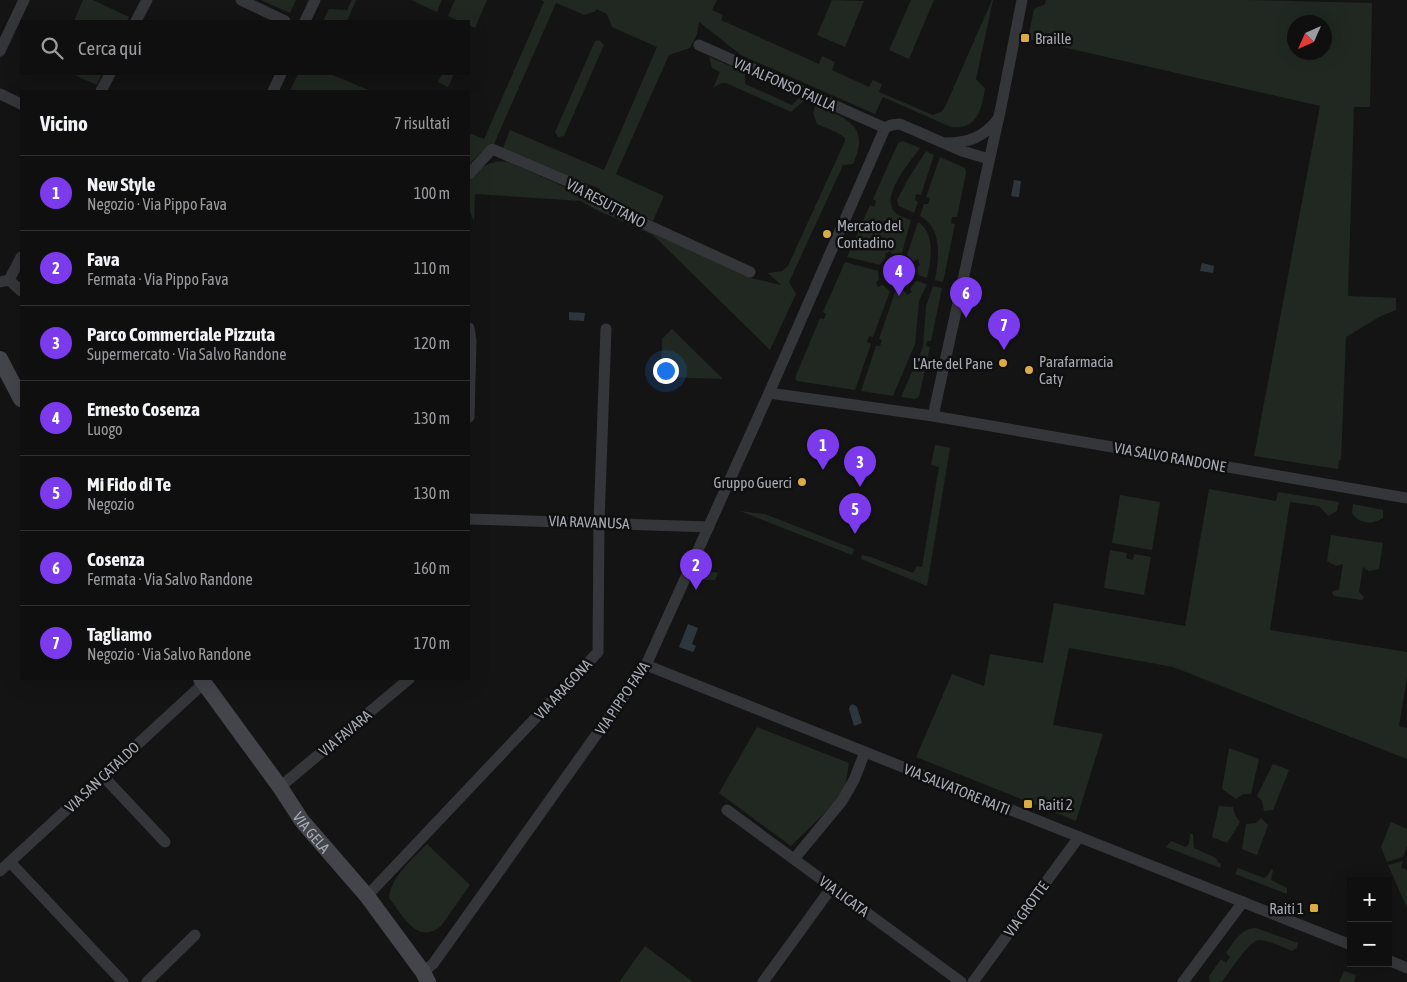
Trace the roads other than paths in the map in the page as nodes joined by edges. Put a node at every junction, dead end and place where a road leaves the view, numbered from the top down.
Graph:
1 (24, 0) edge
2 (147, 0) edge
3 (241, 0) edge
4 (315, 0) edge
5 (1022, 0) edge
6 (137, 20) edge
7 (283, 20) edge
8 (305, 20) edge
9 (699, 45) dead end
10 (0, 52) edge
11 (109, 75) edge
12 (281, 75) edge
13 (102, 90) edge
14 (273, 90) edge
15 (0, 94) edge
16 (20, 104) edge
17 (998, 118) junction
18 (885, 128) junction
19 (944, 143) junction
20 (989, 159) junction
21 (470, 173) edge
22 (20, 260) edge
23 (750, 272) dead end
24 (12, 283) edge
25 (606, 329) dead end
26 (0, 360) edge
27 (770, 392) junction
28 (20, 397) edge
29 (933, 416) junction
30 (1407, 498) edge
31 (470, 519) edge
32 (599, 522) junction
33 (709, 526) junction
34 (646, 665) junction
35 (408, 680) edge
36 (203, 681) edge
37 (865, 752) junction
38 (103, 776) junction
39 (280, 787) junction
40 (727, 810) dead end
41 (1078, 837) junction
42 (165, 842) dead end
43 (794, 859) junction
44 (10, 862) junction
45 (0, 871) edge
46 (832, 887) junction
47 (367, 896) junction
48 (1243, 902) junction
49 (195, 934) dead end
50 (1347, 943) edge
51 (425, 977) edge
52 (123, 982) edge
53 (147, 982) edge
54 (763, 982) edge
55 (961, 982) edge
56 (973, 982) edge
57 (1183, 982) edge

1 - 10 street
2 - 6 street
3 - 7 street
4 - 8 street
5 - 17 street
9 - 18 street, VIA ALFONSO FAILLA
11 - 13 street
12 - 14 street
15 - 16 street
17 - 19 street
17 - 20 street
18 - 19 street
18 - 27 street, VIA PIPPO FAVA
19 - 20 street
20 - 29 street
21 - 23 street, VIA RESUTTANO
22 - 24 street
25 - 32 street, VIA ARAGONA
26 - 28 street
27 - 29 street, VIA SALVO RANDONE
27 - 33 street, VIA PIPPO FAVA
29 - 30 street, VIA SALVO RANDONE
31 - 32 street, VIA RAVANUSA
32 - 33 street, VIA RAVANUSA
32 - 47 street, VIA ARAGONA
33 - 34 street, VIA PIPPO FAVA
34 - 37 street, VIA SALVATORE RAITI
34 - 51 street, VIA PIPPO FAVA
35 - 39 street, VIA FAVARA
36 - 38 street, VIA SAN CATALDO
36 - 39 street, VIA GELA
37 - 41 street, VIA SALVATORE RAITI
37 - 43 street
38 - 42 street
38 - 44 street, VIA SAN CATALDO
39 - 47 street, VIA GELA
40 - 43 street, VIA LICATA
41 - 48 street, VIA SALVATORE RAITI
41 - 56 street, VIA GROTTE
43 - 46 street, VIA LICATA
44 - 45 street, VIA SAN CATALDO
44 - 52 street
46 - 54 street
46 - 55 street, VIA LICATA
47 - 51 street, VIA GELA
48 - 50 street, VIA SALVATORE RAITI
48 - 57 street
49 - 53 street

